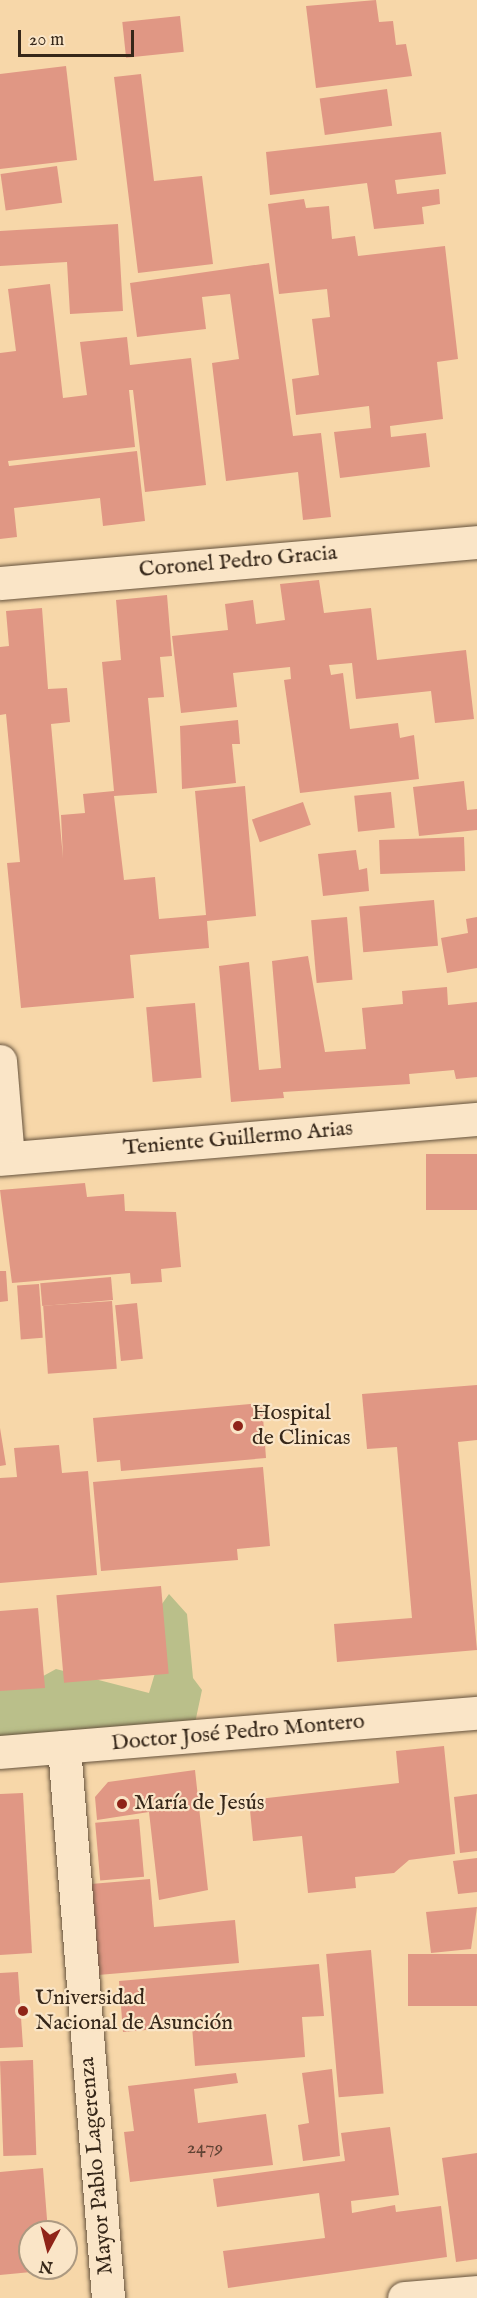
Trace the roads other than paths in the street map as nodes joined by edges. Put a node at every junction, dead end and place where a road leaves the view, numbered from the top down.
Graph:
1 (477, 542) edge
2 (0, 583) edge
3 (0, 1061) edge
4 (477, 1119) edge
5 (4, 1158) edge
6 (477, 1713) edge
7 (64, 1747) junction
8 (0, 1752) edge
9 (477, 2292) edge
10 (108, 2298) edge
11 (404, 2298) edge

1 - 2 street, Coronel Pedro Gracia
3 - 5 street
4 - 5 street, Teniente Guillermo Arias
6 - 7 street, Doctor José Pedro Montero
7 - 8 street, Doctor José Pedro Montero
7 - 10 street, Mayor Pablo Lagerenza
9 - 11 street

